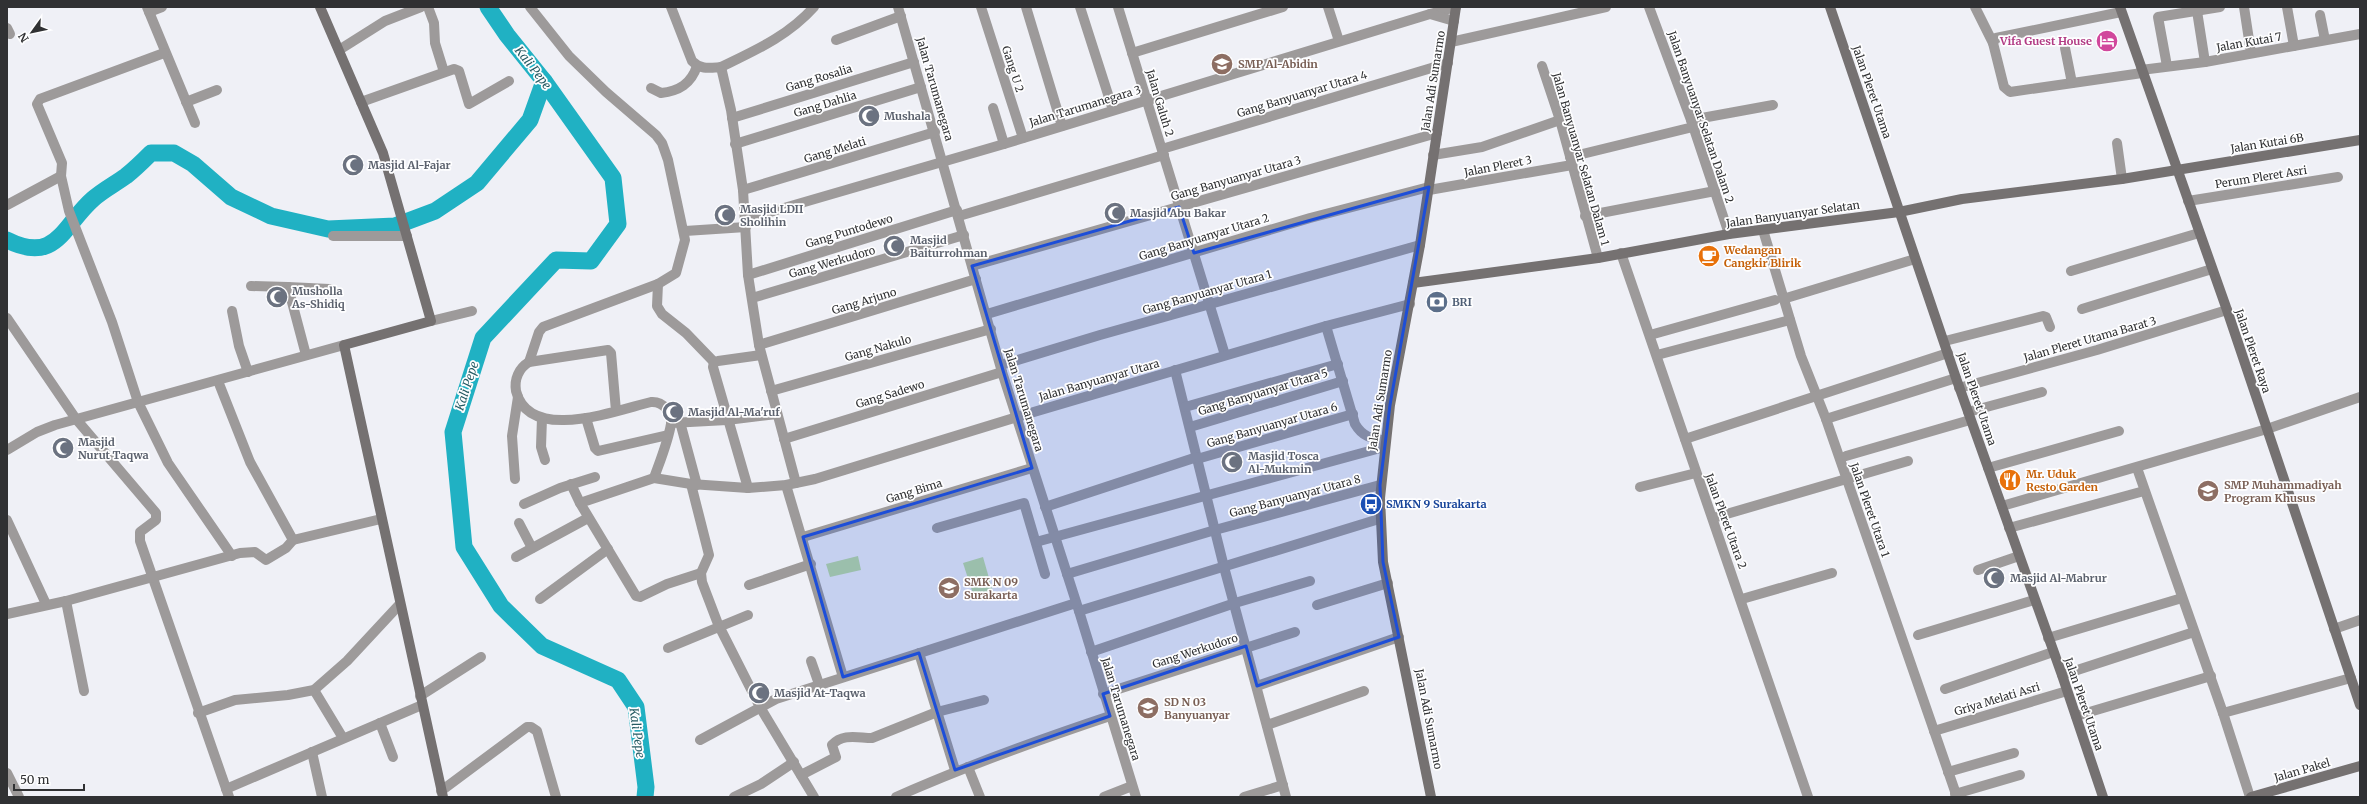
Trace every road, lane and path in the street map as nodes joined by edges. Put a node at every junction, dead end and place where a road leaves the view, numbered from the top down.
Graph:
1 (162, 7) edge
2 (320, 7) edge
3 (421, 7) edge
4 (428, 7) edge
5 (530, 7) edge
6 (814, 7) edge
7 (981, 7) edge
8 (1026, 7) edge
9 (1080, 7) edge
10 (1118, 7) edge
11 (1283, 7) edge
12 (1328, 7) edge
13 (1456, 7) edge
14 (1606, 7) edge
15 (1649, 7) edge
16 (1830, 7) edge
17 (1975, 7) edge
18 (2220, 7) edge
19 (2244, 7) edge
20 (2286, 7) edge
21 (674, 8) edge
22 (148, 10) edge
23 (2120, 10) edge
24 (2197, 11) junction
25 (900, 12) edge
26 (1430, 14) junction
27 (2320, 15) dead end
28 (1454, 21) junction
29 (2360, 34) edge
30 (836, 40) dead end
31 (2324, 40) junction
32 (1339, 41) junction
33 (1451, 42) junction
34 (1993, 43) junction
35 (2294, 46) junction
36 (2065, 48) dead end
37 (339, 50) junction
38 (164, 53) junction
39 (1132, 53) junction
40 (2251, 53) junction
41 (914, 62) junction
42 (2205, 62) junction
43 (1448, 63) junction
44 (697, 66) junction
45 (1542, 66) dead end
46 (2166, 66) junction
47 (721, 67) junction
48 (2142, 71) junction
49 (444, 72) junction
50 (508, 81) dead end
51 (2072, 83) junction
52 (921, 87) junction
53 (651, 88) dead end
54 (217, 90) dead end
55 (1146, 100) junction
56 (186, 102) junction
57 (361, 102) junction
58 (1773, 105) dead end
59 (993, 108) dead end
60 (1113, 110) junction
61 (732, 118) junction
62 (1560, 120) junction
63 (195, 123) dead end
64 (1692, 124) junction
65 (1062, 126) junction
66 (934, 132) junction
67 (1437, 133) junction
68 (1023, 138) junction
69 (2360, 140) edge
70 (2117, 143) dead end
71 (735, 144) junction
72 (1004, 144) junction
73 (1163, 152) junction
74 (1434, 155) junction
75 (943, 161) junction
76 (1571, 161) junction
77 (2177, 170) junction
78 (61, 176) junction
79 (2338, 177) dead end
80 (2122, 179) junction
81 (1429, 188) junction
82 (743, 190) junction
83 (1715, 191) junction
84 (2188, 201) junction
85 (7, 205) edge
86 (1179, 207) junction
87 (1899, 212) junction
88 (958, 213) junction
89 (1585, 216) junction
90 (746, 223) junction
91 (685, 230) junction
92 (1763, 230) junction
93 (1729, 234) junction
94 (2199, 234) junction
95 (407, 235) junction
96 (964, 235) junction
97 (333, 236) dead end
98 (1420, 245) junction
99 (1194, 253) junction
100 (1621, 254) junction
101 (1598, 258) junction
102 (1915, 259) junction
103 (972, 266) junction
104 (2212, 269) junction
105 (2071, 271) dead end
106 (748, 275) junction
107 (976, 279) junction
108 (1413, 283) junction
109 (251, 286) dead end
110 (288, 287) junction
111 (652, 287) junction
112 (329, 289) dead end
113 (752, 298) junction
114 (1779, 299) junction
115 (1208, 304) junction
116 (1410, 304) junction
117 (2082, 309) dead end
118 (2227, 310) junction
119 (232, 311) dead end
120 (472, 311) dead end
121 (987, 314) junction
122 (7, 318) edge
123 (1790, 320) junction
124 (431, 321) junction
125 (1326, 326) junction
126 (2050, 327) dead end
127 (991, 329) junction
128 (1650, 335) junction
129 (1945, 341) junction
130 (344, 345) junction
131 (760, 350) junction
132 (1948, 353) junction
133 (306, 355) junction
134 (1657, 355) junction
135 (1225, 356) junction
136 (529, 362) junction
137 (714, 362) junction
138 (1338, 364) junction
139 (1002, 369) junction
140 (1175, 370) junction
141 (248, 372) junction
142 (218, 381) junction
143 (1343, 381) junction
144 (1958, 383) junction
145 (771, 390) junction
146 (2042, 392) dead end
147 (1818, 396) junction
148 (518, 397) junction
149 (2360, 397) edge
150 (138, 402) junction
151 (1185, 407) junction
152 (616, 411) junction
153 (777, 414) junction
154 (1352, 414) junction
155 (1969, 416) junction
156 (1017, 417) junction
157 (542, 418) junction
158 (586, 418) junction
159 (76, 419) junction
160 (1826, 419) junction
161 (727, 420) junction
162 (676, 422) junction
163 (1190, 427) junction
164 (2267, 430) junction
165 (2118, 431) dead end
166 (668, 435) junction
167 (784, 439) junction
168 (1685, 439) junction
169 (1384, 443) junction
170 (7, 450) edge
171 (1846, 456) dead end
172 (1197, 458) junction
173 (545, 460) dead end
174 (1908, 461) dead end
175 (1032, 468) junction
176 (1988, 468) junction
177 (2137, 468) junction
178 (1696, 473) junction
179 (595, 476) dead end
180 (654, 478) junction
181 (515, 479) dead end
182 (1846, 479) junction
183 (571, 484) junction
184 (694, 484) junction
185 (791, 484) junction
186 (1380, 485) junction
187 (1640, 487) dead end
188 (748, 488) junction
189 (2144, 490) junction
190 (1206, 496) junction
191 (580, 503) junction
192 (524, 504) dead end
193 (2002, 506) junction
194 (1045, 507) junction
195 (588, 518) junction
196 (1713, 518) junction
197 (381, 519) junction
198 (1379, 519) junction
199 (7, 520) edge
200 (519, 523) dead end
201 (937, 528) dead end
202 (2009, 528) junction
203 (1215, 530) junction
204 (803, 537) junction
205 (1055, 537) junction
206 (293, 540) junction
207 (1036, 542) junction
208 (532, 548) junction
209 (608, 549) junction
210 (232, 556) junction
211 (2018, 556) junction
212 (516, 557) dead end
213 (811, 564) junction
214 (1224, 567) junction
215 (1978, 570) dead end
216 (701, 573) junction
217 (1832, 573) dead end
218 (1045, 574) dead end
219 (1067, 574) junction
220 (151, 577) junction
221 (1310, 581) dead end
222 (1388, 583) junction
223 (749, 585) dead end
224 (2182, 598) junction
225 (540, 599) dead end
226 (1742, 599) junction
227 (2034, 600) junction
228 (66, 601) junction
229 (1235, 603) junction
230 (46, 604) junction
231 (400, 604) junction
232 (1317, 605) dead end
233 (1078, 607) junction
234 (7, 614) edge
235 (748, 615) dead end
236 (2360, 620) edge
237 (719, 626) junction
238 (2334, 629) junction
239 (1295, 632) dead end
240 (2194, 632) junction
241 (1918, 636) dead end
242 (1399, 637) junction
243 (2048, 638) junction
244 (1246, 646) junction
245 (668, 648) dead end
246 (1091, 652) junction
247 (2054, 652) junction
248 (919, 653) junction
249 (481, 657) dead end
250 (811, 661) dead end
251 (2062, 675) junction
252 (2211, 676) junction
253 (843, 677) junction
254 (2351, 678) junction
255 (819, 684) junction
256 (1257, 686) junction
257 (1945, 689) dead end
258 (314, 690) junction
259 (84, 691) dead end
260 (1364, 691) dead end
261 (2067, 691) junction
262 (1103, 694) junction
263 (984, 700) dead end
264 (421, 701) junction
265 (2360, 705) edge
266 (760, 707) junction
267 (937, 712) junction
268 (198, 713) junction
269 (2223, 713) junction
270 (1110, 716) junction
271 (2076, 716) junction
272 (380, 723) junction
273 (1267, 725) junction
274 (1934, 731) junction
275 (343, 738) junction
276 (700, 740) dead end
277 (312, 752) junction
278 (2014, 752) dead end
279 (393, 757) dead end
280 (794, 762) junction
281 (2360, 766) edge
282 (968, 767) junction
283 (955, 770) junction
284 (1948, 772) junction
285 (7, 773) edge
286 (801, 775) junction
287 (2020, 775) dead end
288 (1284, 785) junction
289 (1132, 786) junction
290 (227, 793) edge
291 (442, 794) edge
292 (1956, 795) edge
293 (18, 797) edge
294 (322, 797) edge
295 (556, 797) edge
296 (734, 797) edge
297 (814, 797) edge
298 (896, 797) edge
299 (980, 797) edge
300 (1104, 797) edge
301 (1136, 797) edge
302 (1244, 797) edge
303 (1286, 797) edge
304 (1431, 797) edge
305 (1808, 797) edge
306 (2103, 797) edge
307 (2251, 797) edge

1 - 22 street
2 - 37 street
3 - 37 street
4 - 49 street
5 - 91 street
6 - 47 street
7 - 68 street, Gang U 2
8 - 65 street
9 - 60 street
10 - 39 street, Jalan Galuh 2
11 - 39 street
12 - 32 street
13 - 26 street, Jalan Tarumanegara 3
13 - 28 street, Jalan Adi Sumarmo
14 - 33 street
15 - 64 street, Jalan Banyuanyar Selatan Dalam 2
16 - 87 street, Jalan Pleret Utama
17 - 34 street
18 - 24 street
19 - 40 street
20 - 35 street
21 - 44 street
22 - 38 street
23 - 34 street
23 - 48 street, Jalan Pleret Raya
24 - 42 street
24 - 46 street
25 - 30 street
25 - 41 street, Jalan Tarumanegara
26 - 28 street
26 - 32 street, Jalan Tarumanegara 3
27 - 31 street
28 - 33 street, Jalan Adi Sumarmo
29 - 31 street, Jalan Kutai 7
31 - 35 street, Jalan Kutai 7
32 - 55 street, Jalan Tarumanegara 3
33 - 43 street, Jalan Adi Sumarmo
34 - 51 street, Jalan Kutai 7
35 - 40 street, Jalan Kutai 7
36 - 51 street
37 - 57 street
38 - 56 street
38 - 78 street
39 - 55 street, Jalan Galuh 2
40 - 42 street, Jalan Kutai 7
41 - 52 street, Jalan Tarumanegara
41 - 61 street, Gang Rosalia
42 - 46 street, Jalan Kutai 7
43 - 67 street, Jalan Adi Sumarmo
43 - 73 street, Gang Banyuanyar Utara 4
44 - 47 street
44 - 53 street
45 - 62 street, Jalan Banyuanyar Selatan Dalam 1
46 - 48 street, Jalan Kutai 7
47 - 61 street
48 - 51 street, Jalan Kutai 7
48 - 77 street, Jalan Pleret Raya
49 - 50 street
49 - 57 street
52 - 66 street, Jalan Tarumanegara
52 - 71 street, Gang Dahlia
54 - 56 street
55 - 60 street, Jalan Tarumanegara 3
55 - 73 street, Jalan Galuh 2
56 - 63 street
57 - 95 street
58 - 64 street, Jalan Pleret 3
59 - 72 street
60 - 65 street, Jalan Tarumanegara 3
61 - 71 street
62 - 74 street
62 - 76 street, Jalan Banyuanyar Selatan Dalam 1
64 - 76 street, Jalan Pleret 3
64 - 83 street, Jalan Banyuanyar Selatan Dalam 2
65 - 68 street, Jalan Tarumanegara 3
66 - 75 street, Jalan Tarumanegara
66 - 82 street, Gang Melati
67 - 74 street, Jalan Adi Sumarmo
67 - 86 street, Gang Banyuanyar Utara 3
68 - 72 street, Jalan Tarumanegara 3
69 - 77 street, Jalan Kutai 6B
70 - 80 street
71 - 82 street
72 - 75 street, Jalan Tarumanegara 3
73 - 86 street, Jalan Galuh 2
73 - 88 street, Gang Banyuanyar Utara 4
74 - 81 street, Jalan Adi Sumarmo
75 - 88 street, Jalan Tarumanegara
75 - 90 street, Jalan Tarumanegara 3
76 - 81 street, Jalan Pleret 3
76 - 89 street, Jalan Banyuanyar Selatan Dalam 1
77 - 80 street, Jalan Banyuanyar Selatan
77 - 84 street, Jalan Pleret Raya
78 - 85 street
78 - 150 street
79 - 84 street, Perum Pleret Asri
80 - 87 street, Jalan Banyuanyar Selatan
81 - 98 street, Jalan Adi Sumarmo
81 - 99 street, Gang Banyuanyar Utara 2
82 - 90 street
83 - 89 street
83 - 93 street, Jalan Banyuanyar Selatan Dalam 2
84 - 94 street, Jalan Pleret Raya
86 - 99 street, Jalan Galuh 2
86 - 103 street, Gang Banyuanyar Utara 3
87 - 92 street, Jalan Banyuanyar Selatan
87 - 102 street, Jalan Pleret Utama
88 - 96 street, Jalan Tarumanegara
88 - 106 street, Gang Puntodewo
89 - 101 street, Jalan Banyuanyar Selatan Dalam 1
90 - 91 street, Jalan Tarumanegara 3
90 - 106 street
91 - 111 street
92 - 93 street, Jalan Banyuanyar Selatan
92 - 114 street, Jalan Pleret Utara 1
93 - 100 street, Jalan Banyuanyar Selatan
94 - 104 street, Jalan Pleret Raya
94 - 105 street
95 - 97 street
95 - 124 street
96 - 103 street, Jalan Tarumanegara
96 - 113 street, Gang Werkudoro
98 - 108 street, Jalan Adi Sumarmo
98 - 115 street, Gang Banyuanyar Utara 1
99 - 115 street, Jalan Galuh 2
99 - 121 street, Gang Banyuanyar Utara 2
100 - 101 street, Jalan Banyuanyar Selatan
100 - 128 street, Jalan Pleret Utara 2
101 - 108 street, Jalan Banyuanyar Selatan
102 - 114 street
102 - 129 street, Jalan Pleret Utama
103 - 107 street, Jalan Tarumanegara
104 - 117 street
104 - 118 street, Jalan Pleret Raya
106 - 113 street
107 - 121 street, Jalan Tarumanegara
107 - 131 street, Gang Arjuno
108 - 116 street, Jalan Adi Sumarmo
109 - 110 street
110 - 112 street
110 - 133 street
111 - 136 street
111 - 137 street
113 - 131 street
114 - 123 street, Jalan Pleret Utara 1
114 - 128 street
115 - 135 street, Jalan Galuh 2
115 - 139 street, Gang Banyuanyar Utara 1
116 - 125 street, Jalan Banyuanyar Utara
116 - 169 street, Jalan Adi Sumarmo
118 - 144 street, Jalan Pleret Utama Barat 3
118 - 164 street, Jalan Pleret Raya
119 - 141 street
120 - 124 street
121 - 127 street, Jalan Tarumanegara
122 - 159 street
123 - 134 street
123 - 147 street, Jalan Pleret Utara 1
124 - 130 street
125 - 135 street, Jalan Banyuanyar Utara
125 - 138 street
126 - 129 street
127 - 139 street, Jalan Tarumanegara
127 - 145 street, Gang Nakulo
128 - 134 street, Jalan Pleret Utara 2
129 - 132 street, Jalan Pleret Utama
130 - 133 street
130 - 197 street
131 - 137 street, Gang Arjuno
131 - 145 street
132 - 144 street, Jalan Pleret Utama
132 - 147 street
133 - 141 street
134 - 168 street, Jalan Pleret Utara 2
135 - 140 street, Jalan Banyuanyar Utara
136 - 148 street
136 - 152 street
137 - 161 street
138 - 143 street
138 - 151 street
139 - 156 street, Jalan Tarumanegara
139 - 167 street, Gang Sadewo
140 - 151 street
140 - 156 street, Jalan Banyuanyar Utara
141 - 142 street
142 - 150 street
142 - 206 street
143 - 154 street
143 - 163 street, Gang Banyuanyar Utara 5
144 - 155 street, Jalan Pleret Utama
144 - 160 street, Jalan Pleret Utama Barat 3
145 - 153 street
146 - 155 street
147 - 160 street, Jalan Pleret Utara 1
147 - 168 street
148 - 157 street
148 - 181 street
149 - 164 street
150 - 159 street
150 - 210 street
151 - 163 street
152 - 158 street
152 - 162 street
153 - 161 street
153 - 167 street
154 - 169 street
154 - 172 street, Gang Banyuanyar Utara 6
155 - 171 street
155 - 176 street, Jalan Pleret Utama
156 - 175 street, Jalan Tarumanegara
156 - 185 street, Jalan Banyuanyar Utara
157 - 158 street
157 - 173 street
158 - 166 street
159 - 170 street
159 - 220 street
160 - 182 street, Jalan Pleret Utara 1
161 - 162 street
161 - 188 street
162 - 166 street
162 - 184 street
163 - 172 street
164 - 177 street
164 - 238 street, Jalan Pleret Raya
165 - 176 street
166 - 180 street
167 - 185 street
168 - 178 street, Jalan Pleret Utara 2
169 - 186 street, Jalan Adi Sumarmo
169 - 190 street
172 - 190 street
172 - 194 street, Gang Banyuanyar Utara 6
174 - 182 street
175 - 194 street, Jalan Tarumanegara
175 - 204 street, Gang Bima
176 - 193 street, Jalan Pleret Utama
177 - 189 street
177 - 193 street
178 - 187 street
178 - 196 street, Jalan Pleret Utara 2
179 - 183 street
180 - 184 street, Jalan Banyuanyar Utara
180 - 191 street
182 - 196 street
182 - 274 street, Jalan Pleret Utara 1
183 - 191 street
183 - 192 street
184 - 188 street, Jalan Banyuanyar Utara
184 - 216 street
185 - 188 street, Jalan Banyuanyar Utara
185 - 204 street
186 - 198 street, Jalan Adi Sumarmo
186 - 203 street, Gang Banyuanyar Utara 8
189 - 202 street
189 - 224 street
190 - 203 street
190 - 205 street
191 - 195 street
193 - 202 street, Jalan Pleret Utama
194 - 205 street, Jalan Tarumanegara
195 - 208 street
195 - 209 street
196 - 226 street, Jalan Pleret Utara 2
197 - 206 street
197 - 231 street
198 - 214 street
198 - 222 street, Jalan Adi Sumarmo
199 - 230 street
200 - 208 street
201 - 207 street
202 - 211 street, Jalan Pleret Utama
203 - 214 street
203 - 219 street, Gang Banyuanyar Utara 8
204 - 213 street
205 - 207 street
205 - 219 street, Jalan Tarumanegara
206 - 210 street
207 - 218 street
208 - 212 street
209 - 216 street
209 - 225 street
210 - 220 street
211 - 215 street
211 - 227 street, Jalan Pleret Utama
213 - 223 street
213 - 253 street
214 - 229 street
214 - 233 street
216 - 237 street
217 - 226 street
219 - 233 street, Jalan Tarumanegara
220 - 228 street
220 - 268 street
221 - 229 street
222 - 232 street
222 - 242 street, Jalan Adi Sumarmo
224 - 240 street
224 - 243 street
226 - 305 street, Jalan Pleret Utara 2
227 - 241 street
227 - 243 street, Jalan Pleret Utama
228 - 230 street
228 - 259 street
229 - 244 street
229 - 246 street
230 - 234 street
231 - 258 street
231 - 264 street
233 - 246 street, Jalan Tarumanegara
233 - 248 street
235 - 237 street
236 - 238 street
237 - 245 street
237 - 266 street
238 - 254 street, Jalan Pleret Raya
239 - 244 street, Gang Werkudoro
240 - 251 street
240 - 252 street
242 - 256 street
242 - 304 street, Jalan Adi Sumarmo
243 - 247 street, Jalan Pleret Utama
244 - 256 street
244 - 262 street, Gang Werkudoro
246 - 262 street, Jalan Tarumanegara
247 - 251 street, Jalan Pleret Utama
247 - 257 street
248 - 253 street
248 - 267 street
249 - 264 street
250 - 255 street
251 - 261 street, Jalan Pleret Utama
252 - 269 street
252 - 271 street
253 - 255 street
254 - 265 street, Jalan Pleret Raya
254 - 269 street
255 - 266 street
256 - 273 street
258 - 268 street
258 - 275 street
260 - 273 street
261 - 271 street, Jalan Pleret Utama
261 - 274 street, Griya Melati Asri
262 - 270 street, Jalan Tarumanegara
263 - 267 street
264 - 272 street
264 - 291 street
266 - 276 street
266 - 280 street
267 - 283 street
267 - 286 street
268 - 290 street
269 - 307 street
270 - 282 street
270 - 289 street, Jalan Tarumanegara
271 - 306 street, Jalan Pleret Utama
272 - 275 street
272 - 279 street
273 - 288 street
274 - 284 street, Jalan Pleret Utara 1
275 - 277 street
277 - 290 street
277 - 294 street
278 - 284 street
280 - 286 street
280 - 296 street
281 - 307 street, Jalan Pakel
282 - 283 street
282 - 299 street
283 - 298 street
284 - 292 street, Jalan Pleret Utara 1
285 - 293 street
286 - 297 street
287 - 292 street
288 - 302 street
288 - 303 street
289 - 300 street
289 - 301 street, Jalan Tarumanegara
291 - 295 street

